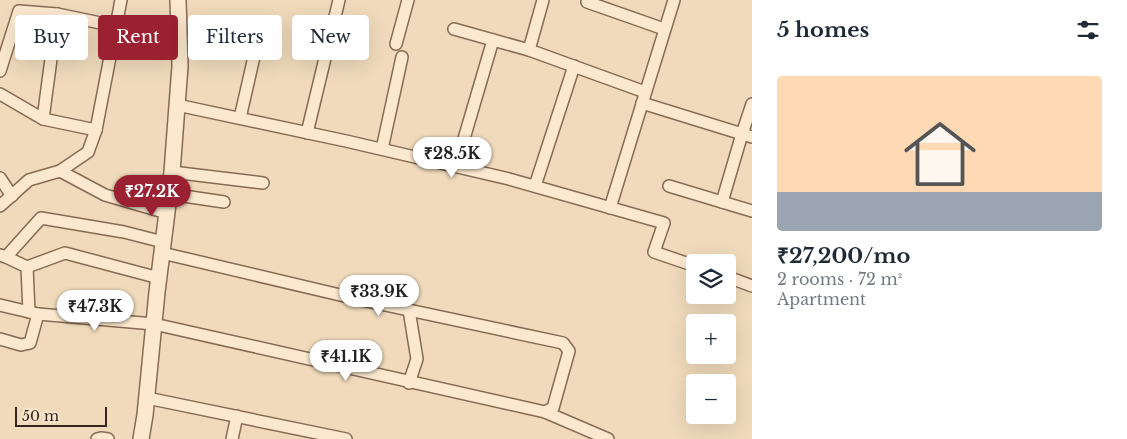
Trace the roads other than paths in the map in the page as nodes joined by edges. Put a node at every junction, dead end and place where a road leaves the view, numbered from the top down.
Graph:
1 (121, 0) edge
2 (178, 0) edge
3 (339, 0) edge
4 (408, 0) edge
5 (543, 0) edge
6 (674, 0) edge
7 (587, 2) dead end
8 (58, 14) junction
9 (118, 15) edge
10 (98, 22) edge
11 (454, 29) dead end
12 (664, 29) junction
13 (493, 40) junction
14 (396, 44) dead end
15 (529, 50) junction
16 (402, 58) dead end
17 (109, 60) edge
18 (253, 60) edge
19 (574, 66) junction
20 (0, 71) edge
21 (0, 94) edge
22 (644, 98) junction
23 (752, 104) edge
24 (177, 106) junction
25 (240, 118) junction
26 (43, 119) junction
27 (96, 130) junction
28 (307, 133) junction
29 (747, 135) edge
30 (382, 149) junction
31 (456, 166) junction
32 (60, 170) junction
33 (172, 172) junction
34 (0, 178) edge
35 (263, 183) dead end
36 (535, 186) junction
37 (669, 186) dead end
38 (170, 194) junction
39 (12, 196) junction
40 (224, 202) dead end
41 (722, 202) junction
42 (0, 206) edge
43 (610, 208) junction
44 (752, 211) edge
45 (167, 213) junction
46 (163, 247) junction
47 (3, 255) edge
48 (686, 263) edge
49 (27, 267) junction
50 (159, 278) junction
51 (736, 280) edge
52 (752, 286) edge
53 (0, 305) edge
54 (409, 310) junction
55 (34, 313) junction
56 (154, 324) junction
57 (0, 339) edge
58 (409, 383) junction
59 (147, 398) junction
60 (544, 412) junction
61 (237, 416) junction
62 (324, 437) edge
63 (97, 439) edge
64 (108, 439) edge
65 (141, 439) edge
66 (232, 439) edge
67 (346, 439) edge
68 (608, 439) edge

1 - 9 street
2 - 24 street
3 - 28 street
4 - 14 street
5 - 15 street
6 - 12 street
7 - 12 street
8 - 10 street
8 - 20 street
8 - 26 street
11 - 13 street
12 - 22 street
13 - 15 street
13 - 31 street
15 - 19 street
16 - 30 street
17 - 27 street
18 - 25 street
19 - 22 street
19 - 36 street
21 - 26 street
22 - 29 street
22 - 43 street
23 - 29 street
24 - 25 street
24 - 33 street
25 - 28 street
26 - 27 street
27 - 32 street
28 - 30 street
29 - 41 street
30 - 31 street
31 - 36 street
32 - 39 street
32 - 45 street
33 - 35 street
33 - 38 street
34 - 39 street
36 - 43 street
37 - 41 street
38 - 40 street
38 - 45 street
39 - 42 street
41 - 44 street
43 - 48 street
45 - 46 street
46 - 47 street
46 - 50 street
46 - 54 street
47 - 49 street
49 - 50 street
49 - 55 street
50 - 56 street
51 - 52 street
53 - 55 street
54 - 58 street
54 - 60 street
55 - 56 street
55 - 57 street
56 - 58 street
56 - 59 street
58 - 60 street
59 - 61 street
59 - 65 street
60 - 68 street
61 - 62 street
61 - 66 street
62 - 67 street
63 - 64 street

